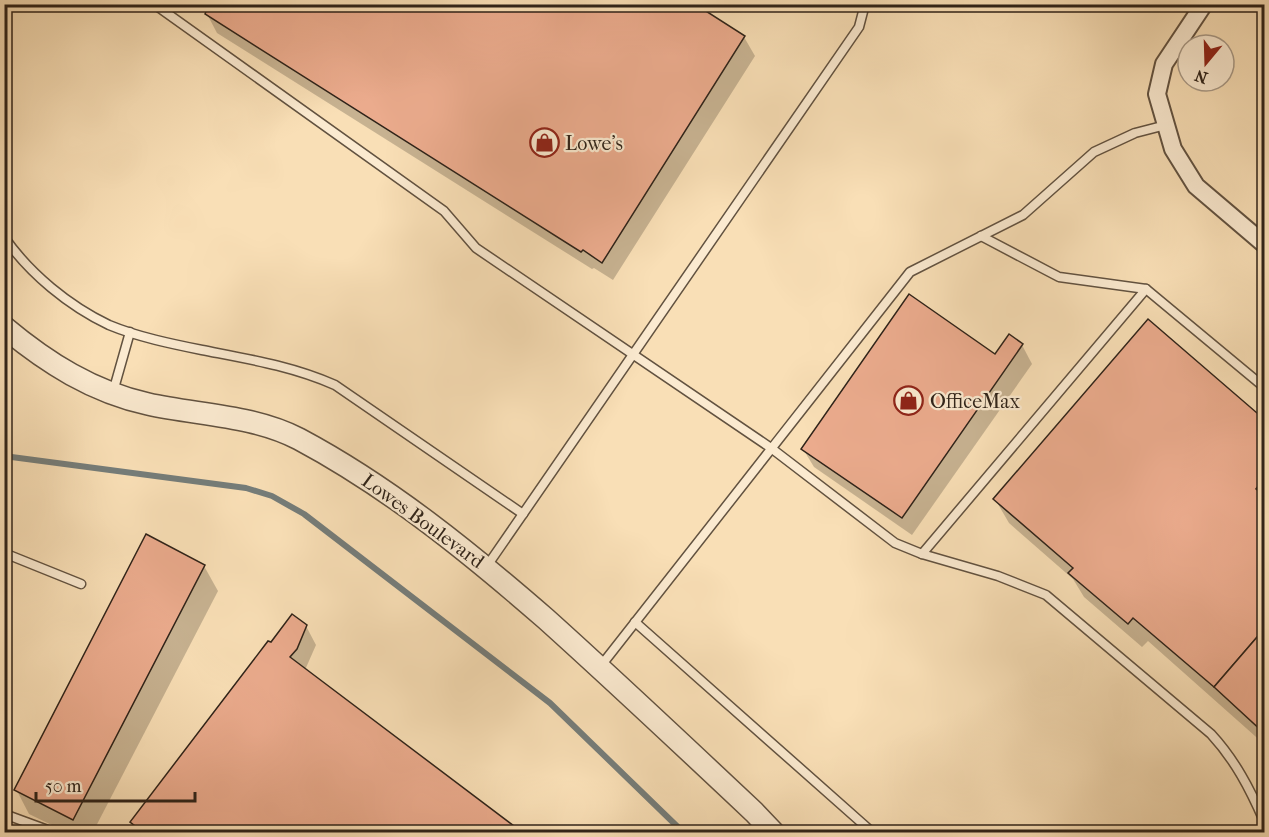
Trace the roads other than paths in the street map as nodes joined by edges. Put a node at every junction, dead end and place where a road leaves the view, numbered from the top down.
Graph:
1 (10, 4) edge
2 (154, 4) edge
3 (865, 4) edge
4 (1204, 4) edge
5 (4, 13) edge
6 (1166, 125) junction
7 (981, 236) junction
8 (4, 237) edge
9 (1264, 244) edge
10 (1146, 289) junction
11 (4, 327) edge
12 (130, 332) junction
13 (633, 355) junction
14 (1264, 387) edge
15 (113, 393) junction
16 (771, 448) junction
17 (523, 514) junction
18 (4, 553) edge
19 (922, 554) junction
20 (486, 567) junction
21 (81, 584) dead end
22 (635, 622) junction
23 (600, 667) junction
24 (4, 814) edge
25 (1264, 821) edge
26 (53, 832) edge
27 (773, 832) edge
28 (872, 832) edge

1 - 5 lane
2 - 13 lane
3 - 13 lane
4 - 6 street
6 - 7 lane
6 - 9 street
7 - 10 lane
7 - 16 lane
8 - 12 lane
10 - 14 lane
10 - 19 lane
11 - 15 street, Lowes Boulevard
12 - 15 lane
12 - 17 lane
13 - 16 lane
13 - 17 lane
15 - 20 street, Lowes Boulevard
16 - 19 lane
16 - 22 lane
17 - 20 lane
18 - 21 lane
19 - 25 lane
20 - 23 street, Lowes Boulevard
22 - 23 lane
22 - 28 lane
23 - 27 street, Lowes Boulevard
24 - 26 lane

